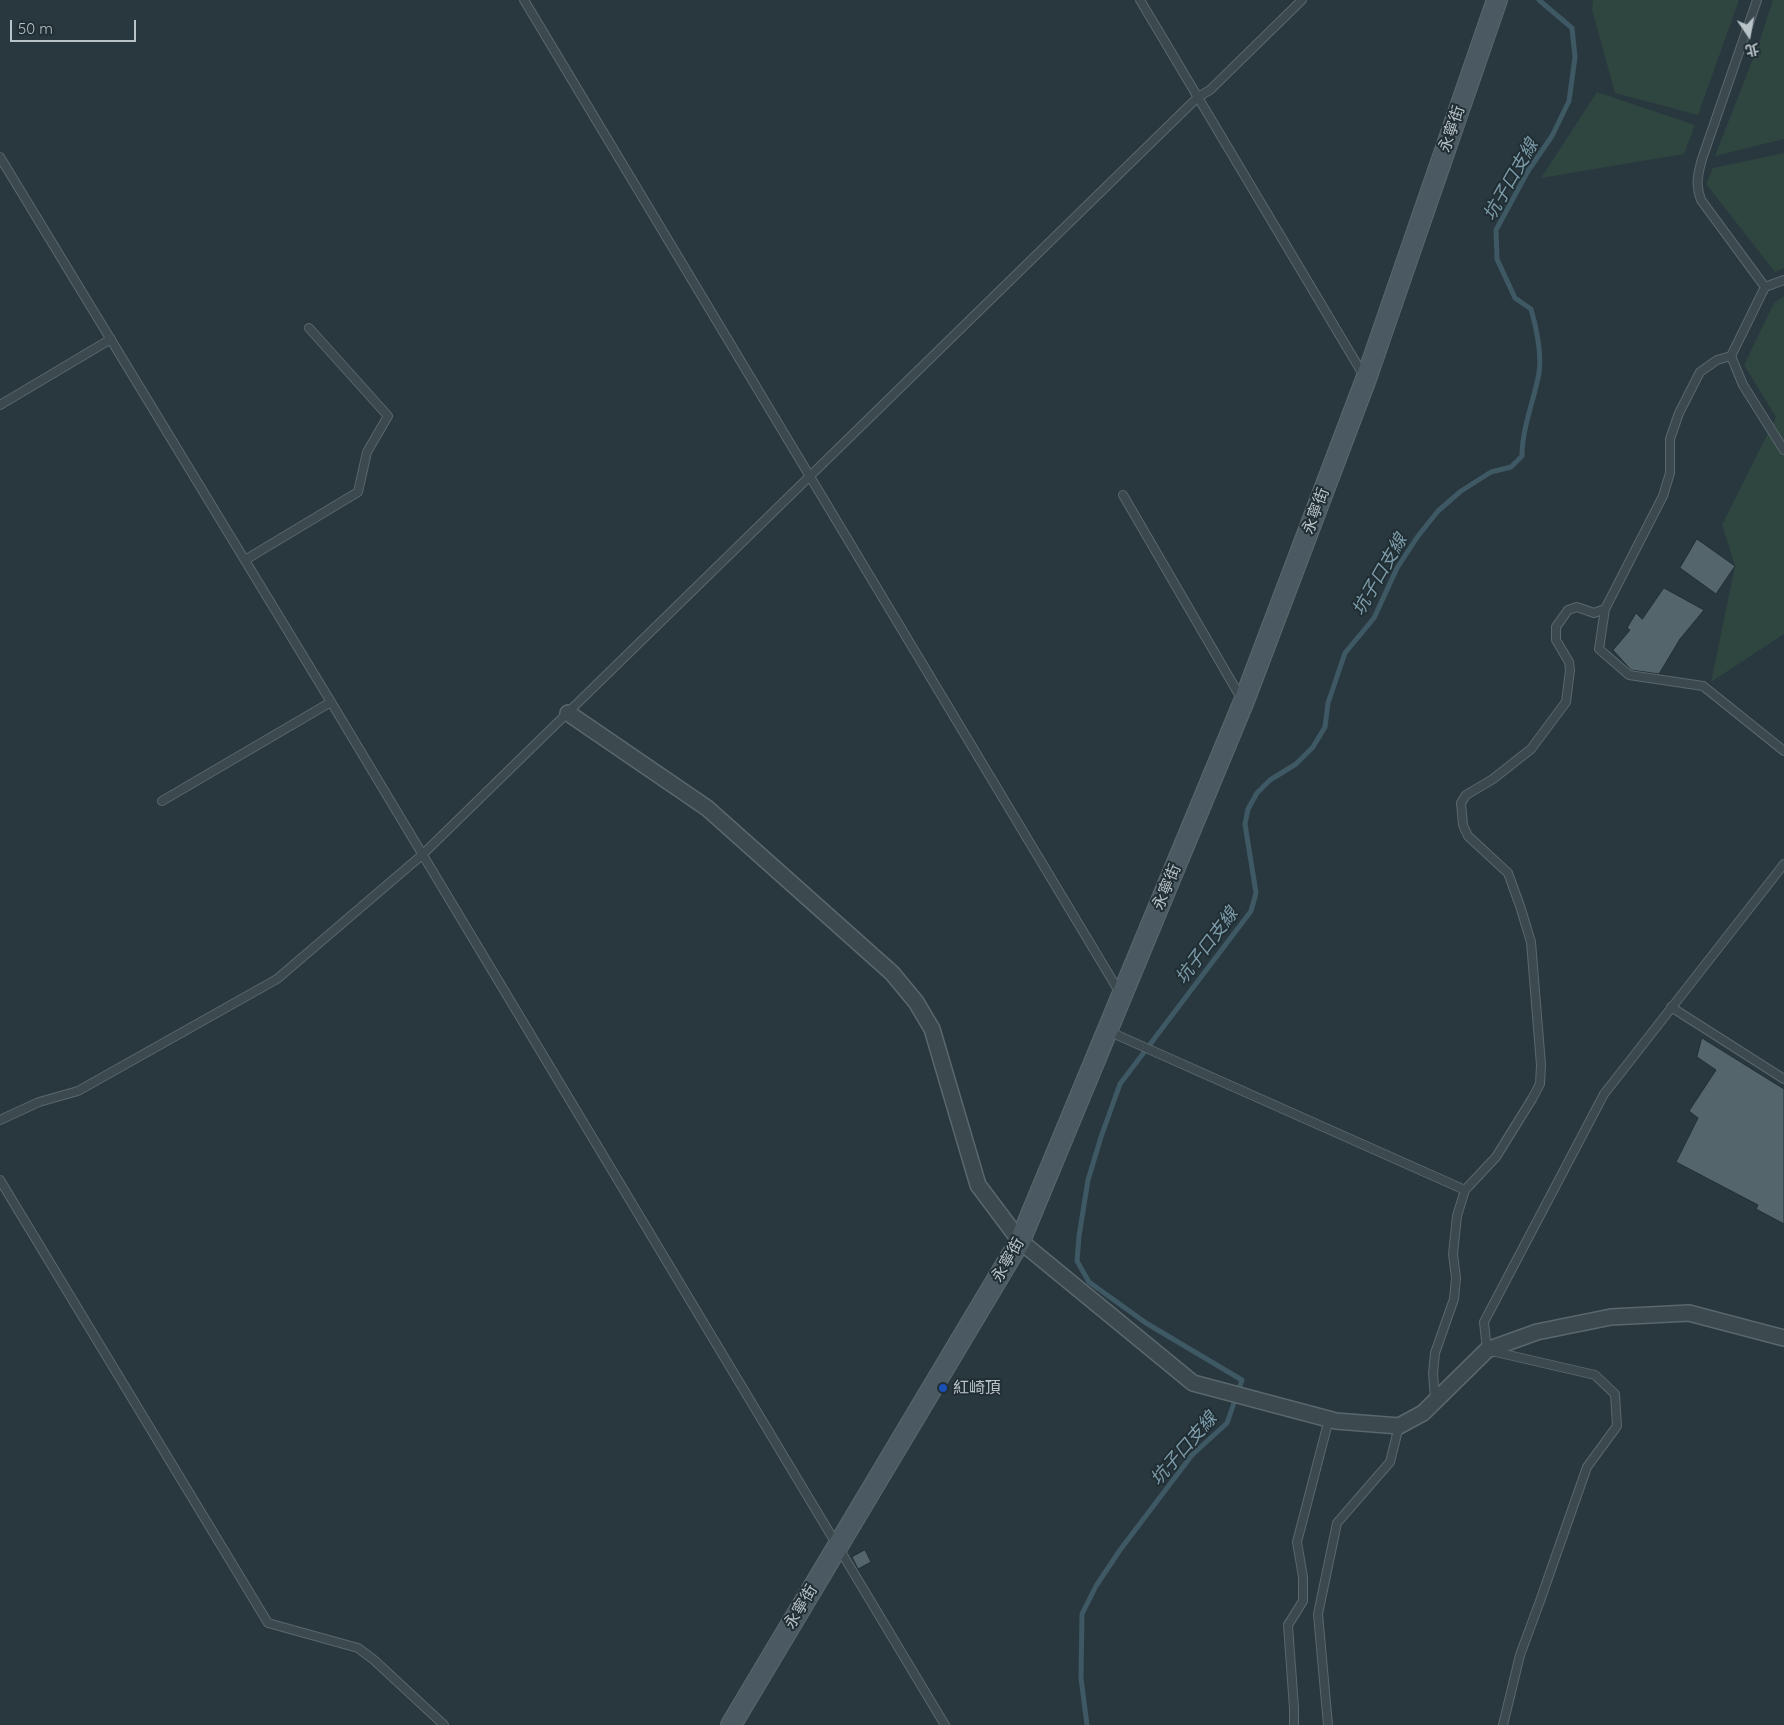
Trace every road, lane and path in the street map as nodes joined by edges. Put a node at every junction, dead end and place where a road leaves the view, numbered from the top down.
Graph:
1 (524, 0) edge
2 (1140, 0) edge
3 (1302, 0) edge
4 (1497, 0) edge
5 (1757, 0) edge
6 (1198, 97) junction
7 (0, 157) edge
8 (1784, 280) edge
9 (1765, 287) junction
10 (309, 328) dead end
11 (111, 339) junction
12 (1731, 356) junction
13 (1366, 379) junction
14 (0, 405) edge
15 (1784, 450) edge
16 (810, 476) junction
17 (1123, 495) dead end
18 (245, 560) junction
19 (1605, 609) junction
20 (1244, 701) junction
21 (331, 702) junction
22 (568, 713) junction
23 (1784, 751) edge
24 (162, 801) dead end
25 (422, 855) junction
26 (1784, 864) edge
27 (1122, 995) junction
28 (1671, 1008) junction
29 (1108, 1031) junction
30 (1784, 1079) edge
31 (0, 1120) edge
32 (0, 1180) edge
33 (1465, 1190) junction
34 (1020, 1241) junction
35 (1784, 1338) edge
36 (1487, 1350) junction
37 (1436, 1400) junction
38 (1329, 1419) junction
39 (1399, 1426) junction
40 (837, 1547) junction
41 (444, 1725) edge
42 (731, 1725) edge
43 (945, 1725) edge
44 (1294, 1725) edge
45 (1328, 1725) edge
46 (1503, 1725) edge

1 - 16 lane
2 - 6 lane
3 - 6 lane
4 - 13 street, 永寧街
5 - 9 lane
6 - 13 lane
6 - 16 lane
7 - 11 lane
8 - 9 lane
9 - 12 lane
10 - 18 lane
11 - 14 lane
11 - 18 lane
12 - 15 lane
12 - 19 lane
13 - 20 street, 永寧街
16 - 22 lane
16 - 27 lane
17 - 20 lane
18 - 21 lane
19 - 23 lane
19 - 33 lane
20 - 27 street, 永寧街
21 - 24 lane
21 - 25 lane
22 - 25 lane
22 - 34 street
25 - 31 lane
25 - 40 lane
26 - 28 lane
27 - 29 street, 永寧街
28 - 30 lane
28 - 36 lane
29 - 33 lane
29 - 34 street, 永寧街
32 - 41 lane
33 - 37 lane
34 - 38 street
34 - 40 street, 永寧街
35 - 36 street
36 - 37 street
36 - 46 lane
37 - 39 street
38 - 39 street
38 - 44 lane
39 - 45 lane
40 - 42 street, 永寧街
40 - 43 lane

